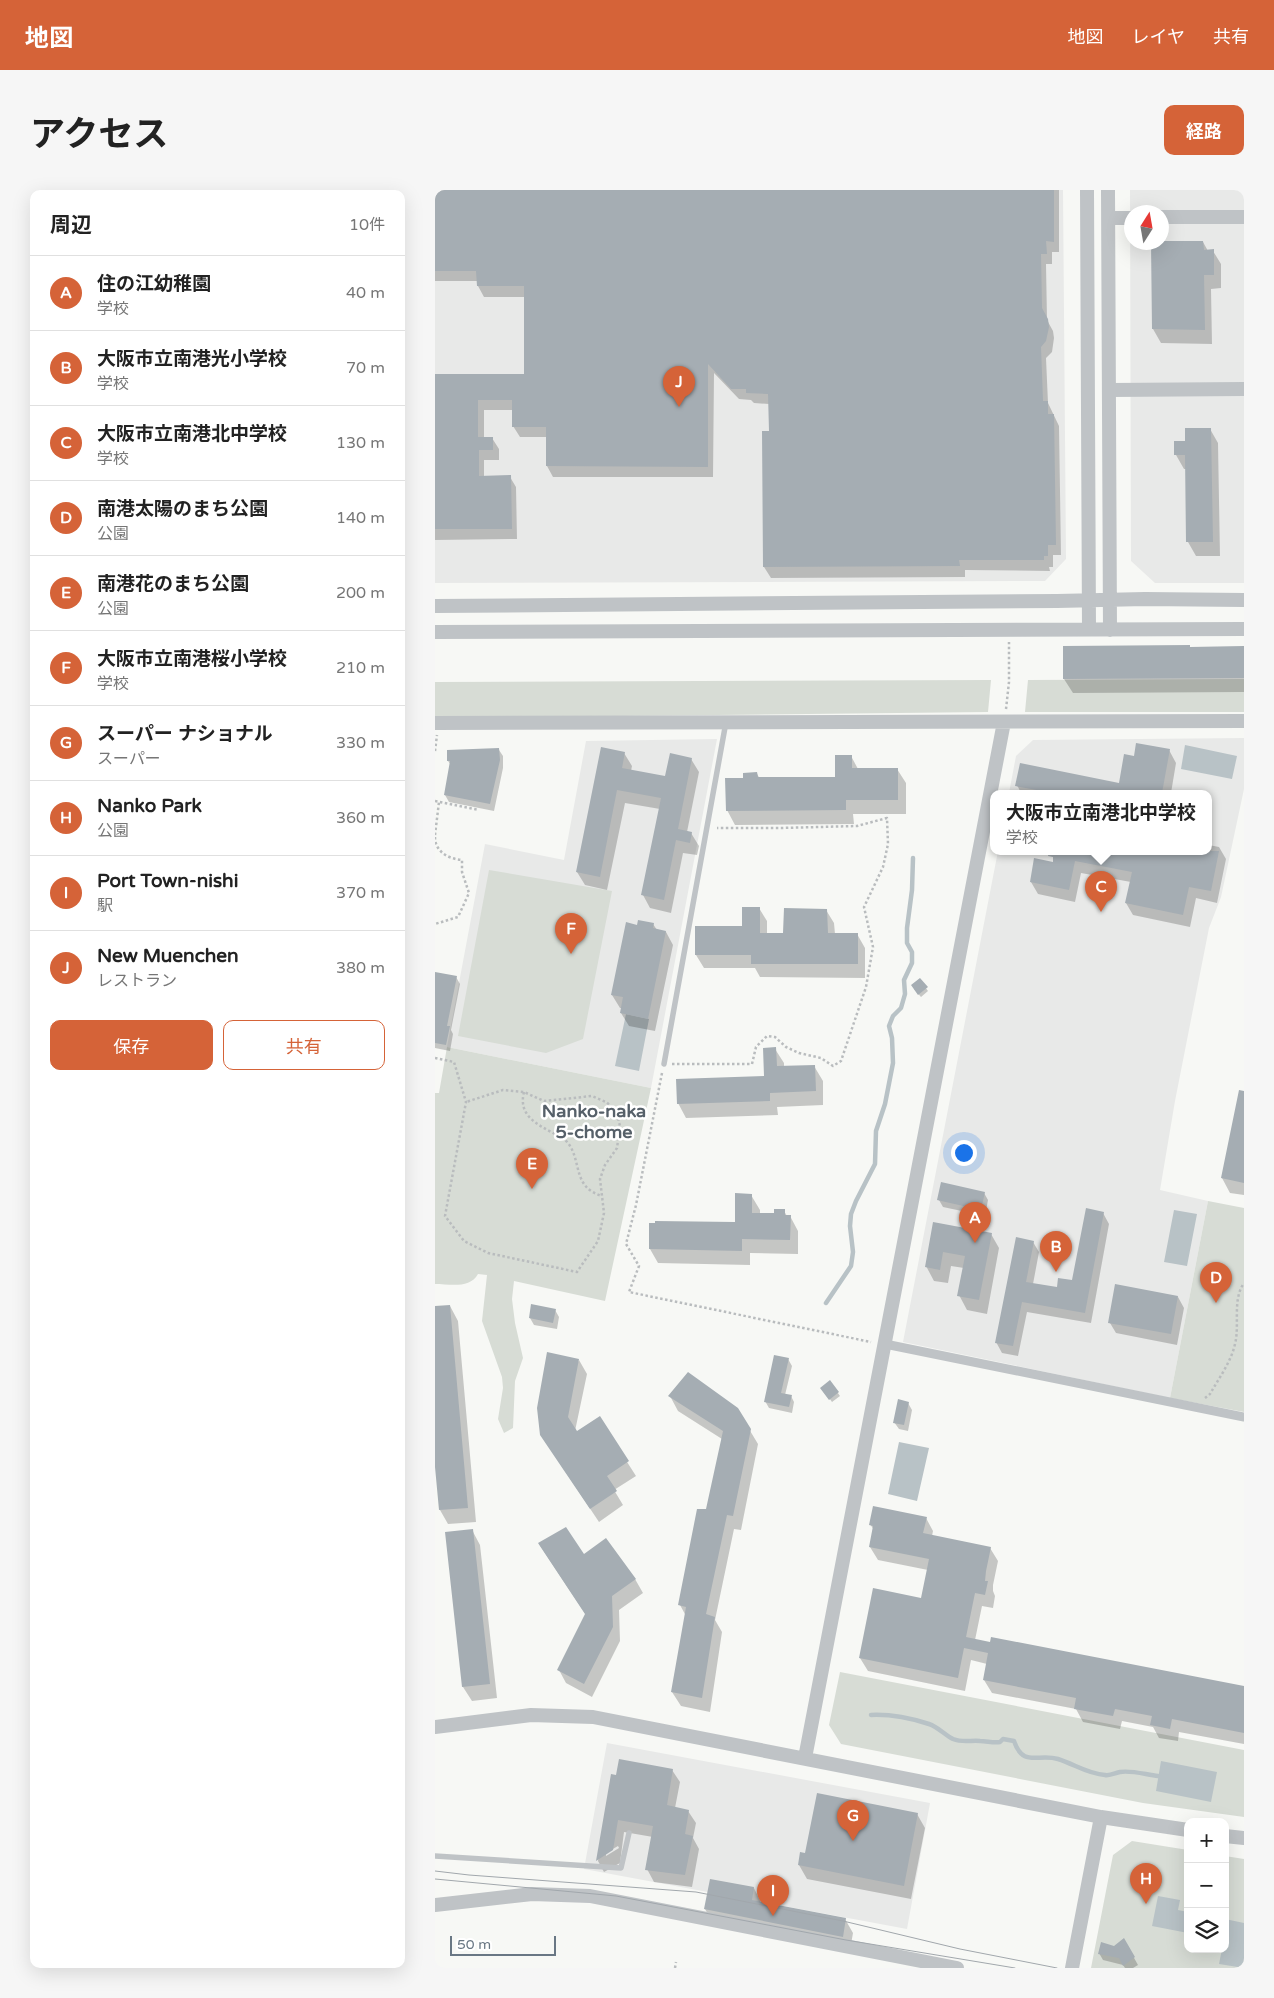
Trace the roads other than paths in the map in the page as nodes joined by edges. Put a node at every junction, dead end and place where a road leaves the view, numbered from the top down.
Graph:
1 (1087, 190) edge
2 (1108, 190) edge
3 (1244, 217) edge
4 (1109, 218) junction
5 (1124, 218) edge
6 (1169, 218) edge
7 (1244, 389) edge
8 (1111, 390) junction
9 (1089, 600) junction
10 (1111, 600) junction
11 (1244, 600) edge
12 (435, 606) edge
13 (1244, 629) edge
14 (1089, 630) junction
15 (1110, 630) junction
16 (435, 632) edge
17 (1244, 721) edge
18 (726, 722) junction
19 (1004, 722) junction
20 (435, 723) edge
21 (991, 790) edge
22 (990, 795) edge
23 (663, 1064) road end
24 (885, 1344) junction
25 (1244, 1416) edge
26 (435, 1727) edge
27 (805, 1758) junction
28 (1101, 1817) junction
29 (1184, 1829) edge
30 (629, 1833) dead end
31 (1229, 1836) edge
32 (1244, 1838) edge
33 (435, 1856) edge
34 (435, 1905) edge
35 (957, 1968) edge
36 (1072, 1968) edge

1 - 9 street
2 - 4 street
3 - 6 street
4 - 5 street
4 - 8 street
7 - 8 street
8 - 10 street
9 - 10 street
9 - 12 street
9 - 14 street
10 - 11 street
10 - 15 street
13 - 15 street
14 - 15 street
14 - 16 street
17 - 19 street
18 - 19 street
18 - 20 street
18 - 23 lane
19 - 21 street
22 - 24 street
24 - 25 street
24 - 27 street
26 - 27 street
27 - 28 street
28 - 29 street
28 - 36 street
30 - 33 lane
31 - 32 street
34 - 35 street

